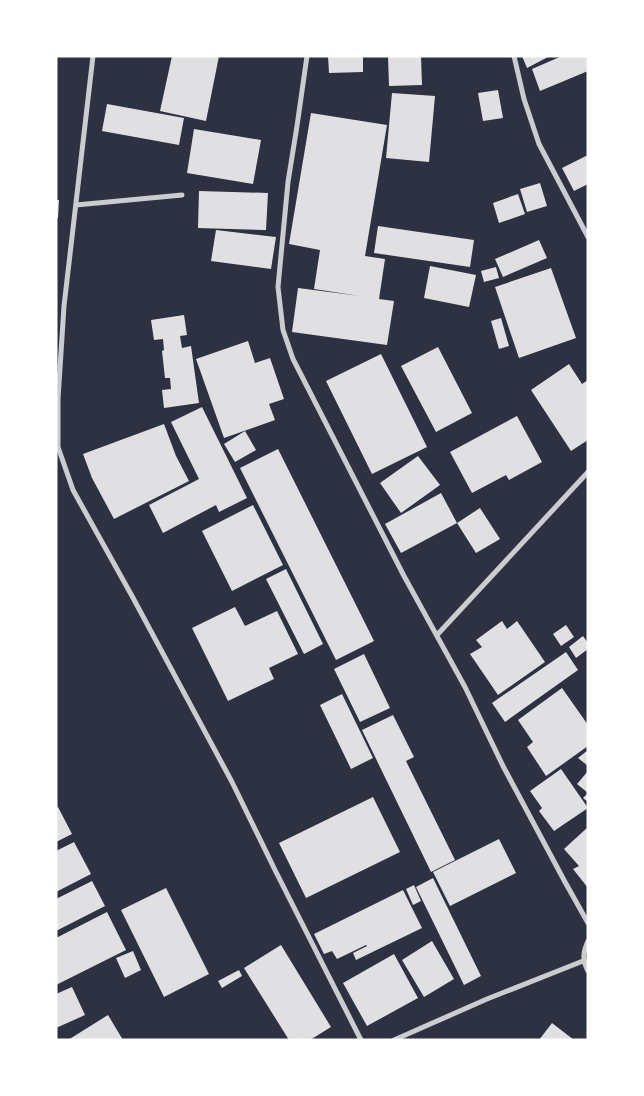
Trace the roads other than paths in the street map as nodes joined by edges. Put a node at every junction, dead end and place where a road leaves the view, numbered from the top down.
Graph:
1 (93, 56) edge
2 (307, 56) edge
3 (514, 56) edge
4 (182, 195) dead end
5 (76, 205) junction
6 (588, 238) edge
7 (588, 472) edge
8 (437, 635) junction
9 (588, 923) edge
10 (588, 941) edge
11 (583, 961) junction
12 (588, 971) edge
13 (362, 1040) edge
14 (394, 1040) edge

1 - 5 street
2 - 8 street
3 - 6 street
4 - 5 street
5 - 13 street
7 - 8 street
8 - 9 street
10 - 11 street
11 - 12 street
11 - 14 street

